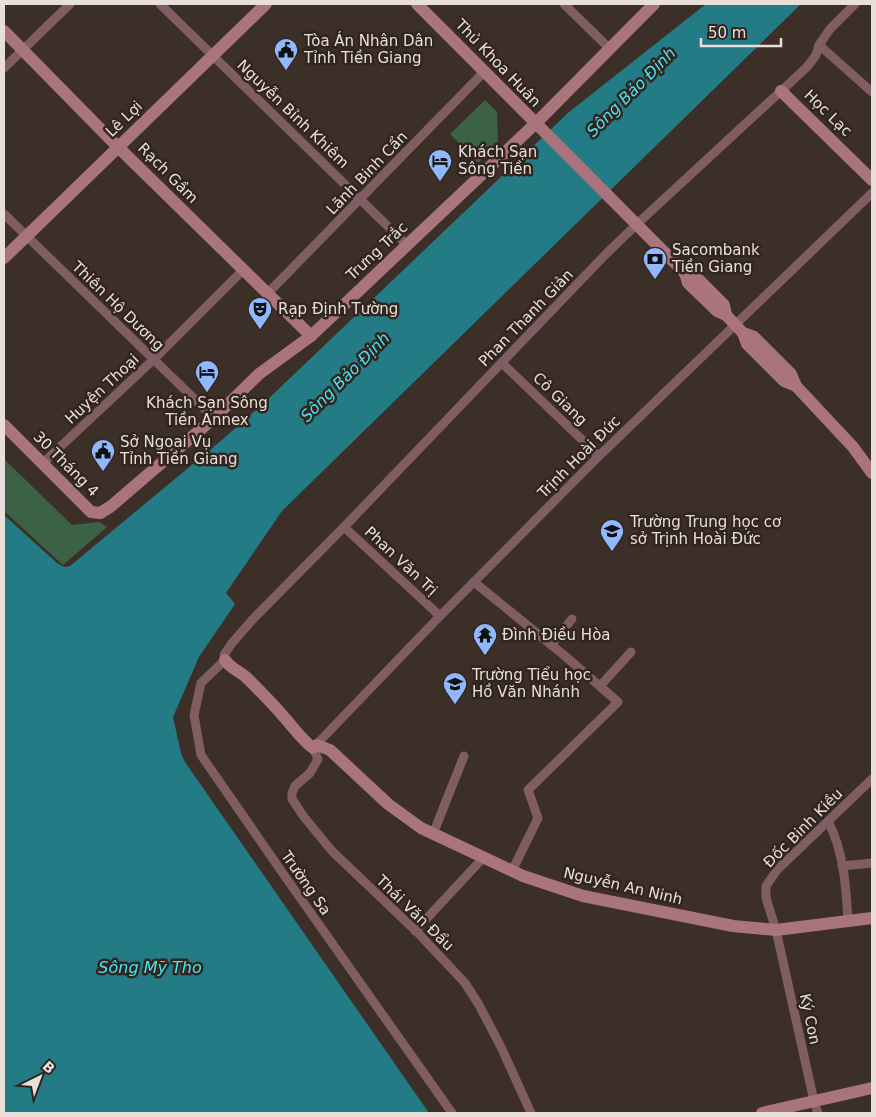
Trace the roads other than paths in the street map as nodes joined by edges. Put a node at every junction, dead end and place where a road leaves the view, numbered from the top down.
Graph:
1 (70, 4) edge
2 (160, 4) edge
3 (266, 4) edge
4 (418, 4) edge
5 (564, 4) edge
6 (654, 4) edge
7 (855, 4) edge
8 (4, 31) edge
9 (819, 45) junction
10 (610, 49) junction
11 (22, 50) junction
12 (213, 56) junction
13 (4, 68) edge
14 (484, 72) junction
15 (782, 91) junction
16 (872, 92) edge
17 (538, 127) junction
18 (118, 147) junction
19 (872, 180) edge
20 (872, 193) edge
21 (360, 199) junction
22 (4, 214) edge
23 (637, 224) junction
24 (26, 235) junction
25 (407, 245) junction
26 (4, 258) edge
27 (243, 270) junction
28 (268, 293) junction
29 (739, 328) junction
30 (311, 336) junction
31 (153, 360) junction
32 (502, 363) junction
33 (214, 418) junction
34 (4, 426) edge
35 (599, 456) junction
36 (43, 464) junction
37 (872, 473) edge
38 (110, 507) joint
39 (344, 527) junction
40 (474, 582) junction
41 (440, 616) junction
42 (572, 619) dead end
43 (551, 645) junction
44 (631, 652) dead end
45 (225, 660) junction
46 (600, 686) junction
47 (315, 746) junction
48 (464, 756) dead end
49 (872, 779) edge
50 (828, 821) junction
51 (433, 834) junction
52 (483, 858) junction
53 (872, 863) edge
54 (842, 866) junction
55 (512, 871) junction
56 (872, 918) edge
57 (848, 921) junction
58 (776, 930) junction
59 (415, 931) junction
60 (872, 1088) edge
61 (814, 1101) junction
62 (452, 1113) edge
63 (531, 1113) edge
64 (762, 1113) edge
65 (818, 1113) edge

1 - 11 street
2 - 12 street, Nguyễn Bỉnh Khiêm
3 - 12 street, Lê Lợi
4 - 14 street, Thủ Khoa Huân
5 - 10 street
6 - 10 street, Trưng Trắc
7 - 9 street, Phan Thanh Giản
8 - 11 street, Rạch Gầm
9 - 15 street, Phan Thanh Giản
9 - 16 street
10 - 17 street, Trưng Trắc
11 - 13 street
11 - 18 street, Rạch Gầm
12 - 18 street, Lê Lợi
12 - 21 street, Nguyễn Bỉnh Khiêm
14 - 17 street, Thủ Khoa Huân
14 - 21 street, Lãnh Binh Cẩn
15 - 19 street, Học Lạc
15 - 23 street, Phan Thanh Giản
17 - 23 street, Thủ Khoa Huân
17 - 25 street, Trưng Trắc
18 - 24 street, Lê Lợi
18 - 27 street, Rạch Gầm
20 - 29 street, Trịnh Hoài Đức
21 - 25 street, Nguyễn Bỉnh Khiêm
21 - 28 street, Lãnh Binh Cẩn
22 - 24 street, Thiên Hộ Dương
23 - 29 street, Thủ Khoa Huân
23 - 32 street, Phan Thanh Giản
24 - 26 street, Lê Lợi
24 - 31 street, Thiên Hộ Dương
25 - 30 street, Trưng Trắc
27 - 28 street, Rạch Gầm
27 - 31 street, Huyện Thoại
28 - 30 street, Rạch Gầm
29 - 35 street, Trịnh Hoài Đức
29 - 37 street, Thủ Khoa Huân
30 - 33 street, Trưng Trắc
31 - 33 street, Thiên Hộ Dương
31 - 36 street, Huyện Thoại
32 - 35 street, Cô Giang
32 - 39 street, Phan Thanh Giản
33 - 38 street, Trưng Trắc
34 - 36 street, 30 Tháng 4
35 - 40 street, Trịnh Hoài Đức
36 - 38 street, 30 Tháng 4
39 - 41 street, Phan Văn Trị
39 - 45 street, Phan Thanh Giản
40 - 41 street, Trịnh Hoài Đức
40 - 43 street
41 - 47 street, Trịnh Hoài Đức
42 - 43 street
43 - 46 street
44 - 46 street
45 - 47 street, Nguyễn An Ninh
45 - 62 street, Trường Sa
46 - 55 street
47 - 51 street, Nguyễn An Ninh
47 - 59 street, Thái Văn Đẩu
48 - 51 street
49 - 50 street, Đốc Binh Kiều
50 - 54 street
50 - 58 street, Đốc Binh Kiều
51 - 52 street, Nguyễn An Ninh
52 - 55 street, Nguyễn An Ninh
52 - 59 street
53 - 54 street
54 - 57 street
55 - 58 street, Nguyễn An Ninh
56 - 57 street, Nguyễn An Ninh
57 - 58 street, Nguyễn An Ninh
58 - 61 street, Ký Con
59 - 63 street, Thái Văn Đẩu
60 - 61 street
61 - 64 street
61 - 65 street, Ký Con

